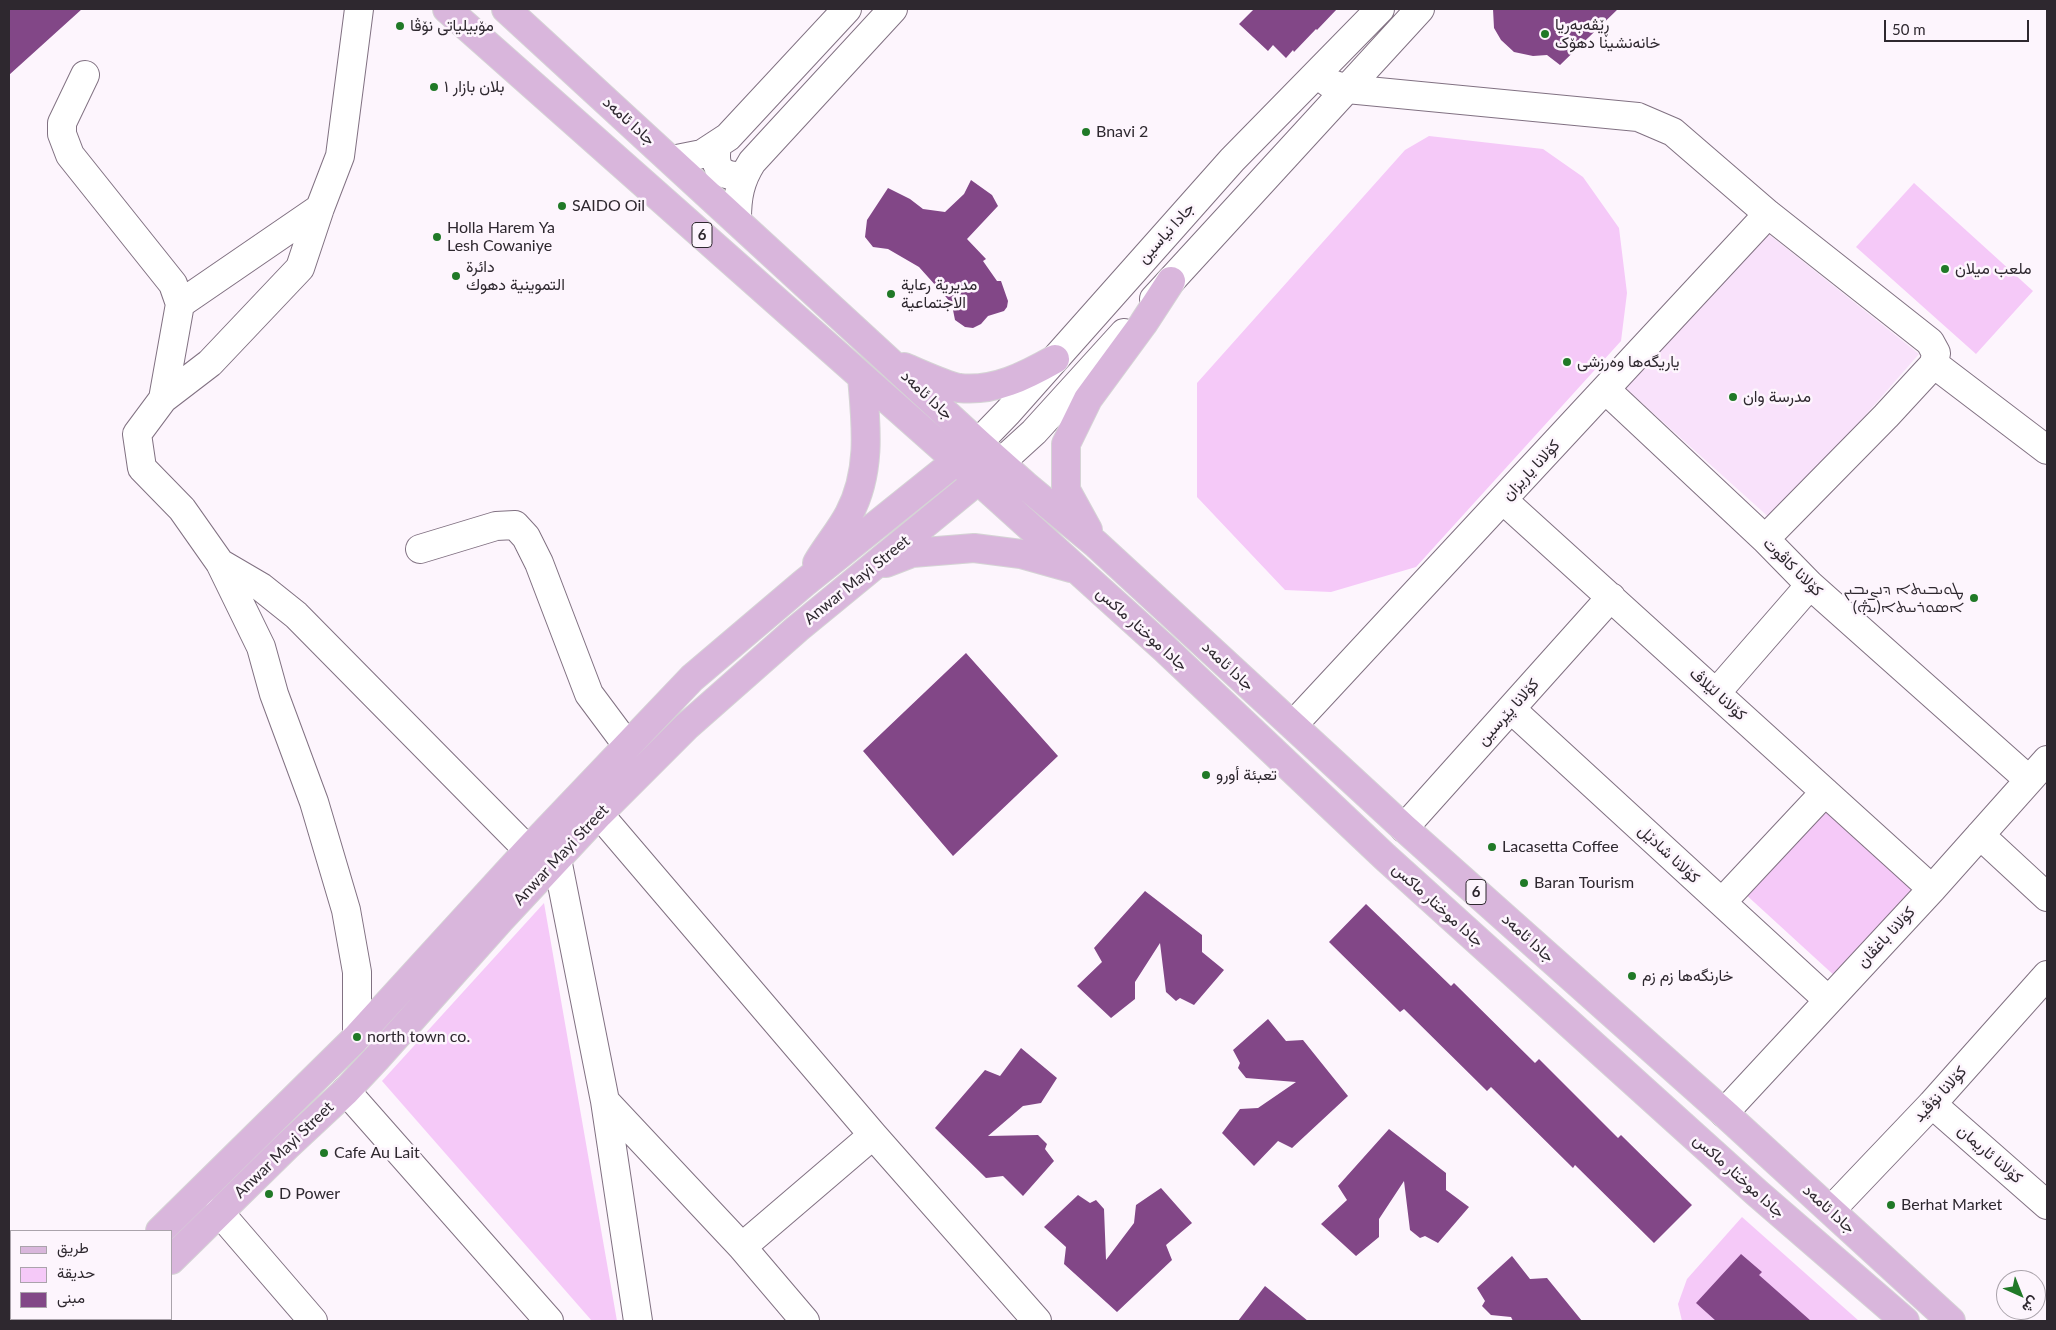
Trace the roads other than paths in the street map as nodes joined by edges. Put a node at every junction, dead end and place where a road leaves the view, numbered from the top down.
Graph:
1 (359, 9) edge
2 (447, 9) edge
3 (506, 9) edge
4 (847, 9) edge
5 (892, 9) edge
6 (1380, 9) edge
7 (1420, 9) edge
8 (1317, 74) junction
9 (85, 75) dead end
10 (1347, 89) junction
11 (717, 146) junction
12 (672, 160) junction
13 (744, 176) junction
14 (320, 208) junction
15 (1768, 214) junction
16 (737, 219) junction
17 (1171, 281) junction
18 (180, 304) junction
19 (1055, 359) junction
20 (891, 363) junction
21 (1934, 364) junction
22 (862, 377) junction
23 (1606, 390) junction
24 (163, 399) junction
25 (978, 443) junction
26 (2047, 450) edge
27 (957, 461) junction
28 (1000, 462) junction
29 (978, 480) junction
30 (1504, 500) junction
31 (1766, 539) junction
32 (1096, 544) junction
33 (420, 550) dead end
34 (220, 563) junction
35 (871, 569) junction
36 (1077, 570) junction
37 (804, 583) junction
38 (1810, 585) junction
39 (1611, 597) junction
40 (1716, 693) junction
41 (1511, 709) junction
42 (1293, 725) junction
43 (627, 745) junction
44 (2047, 760) edge
45 (2029, 780) junction
46 (1825, 792) junction
47 (599, 814) junction
48 (1404, 828) junction
49 (1980, 835) junction
50 (528, 850) junction
51 (557, 859) junction
52 (1932, 889) junction
53 (2047, 897) edge
54 (1722, 902) junction
55 (2047, 976) edge
56 (1828, 1000) junction
57 (357, 1036) junction
58 (346, 1091) junction
59 (604, 1101) junction
60 (1932, 1104) junction
61 (1724, 1113) junction
62 (873, 1135) junction
63 (2045, 1199) edge
64 (1831, 1210) junction
65 (219, 1212) junction
66 (161, 1230) edge
67 (742, 1247) junction
68 (172, 1259) edge
69 (313, 1321) edge
70 (549, 1321) edge
71 (638, 1321) edge
72 (805, 1321) edge
73 (1037, 1321) edge
74 (1906, 1321) edge
75 (1951, 1321) edge

1 - 14 street
2 - 22 main road, جادا ئامەد / 6
3 - 12 main road, جادا ئامەد / 6
4 - 11 street
5 - 13 street
6 - 8 street, جادا نیاسین
7 - 10 street
8 - 10 street
8 - 19 street, جادا نیاسین
9 - 18 street
10 - 15 street
10 - 17 street
11 - 12 street
11 - 13 street
12 - 16 main road, جادا ئامەد / 6
13 - 16 street
14 - 18 street
14 - 24 street
15 - 21 street
15 - 23 street, کۆلانا یاریزان
16 - 20 main road, جادا ئامەد / 6
17 - 28 street
17 - 32 main road
18 - 24 street
19 - 20 main road
19 - 25 street, جادا نیاسین
20 - 25 main road, جادا ئامەد / 6
21 - 26 street
21 - 31 street
22 - 27 main road, جادا ئامەد / 6
22 - 37 main road
23 - 30 street, کۆلانا یاریزان
23 - 31 street, کۆلانا کاڤوت
24 - 34 street
25 - 27 main road, جادا نیاسین
25 - 28 main road, جادا ئامەد / 6
27 - 29 main road, جادا ئامەد / 6
27 - 37 main road, Anwar Mayi Street
28 - 29 main road, Anwar Mayi Street
28 - 32 main road, جادا ئامەد / 6
29 - 35 main road, Anwar Mayi Street
29 - 36 main road, جادا موختار ماكس / 6
30 - 39 street, کۆلانا لێلاڤ
30 - 42 street, کۆلانا یاریزان
31 - 38 street, کۆلانا کاڤوت
32 - 42 main road, جادا ئامەد / 6
33 - 43 street
34 - 50 street
34 - 57 street
35 - 36 main road
35 - 47 main road, Anwar Mayi Street
36 - 74 main road, جادا موختار ماكس / 6
37 - 43 main road, Anwar Mayi Street
38 - 40 street
38 - 45 street, کۆلانا کاڤوت
39 - 40 street, کۆلانا لێلاڤ
39 - 41 street, کۆلانا پێرسین
40 - 46 street, کۆلانا لێلاڤ
41 - 48 street, کۆلانا پێرسین
41 - 54 street, کۆلانا شادێل
42 - 48 main road, جادا ئامەد / 6
43 - 50 main road, Anwar Mayi Street
44 - 45 street, کۆلانا باغڤان
45 - 49 street, کۆلانا باغڤان
46 - 52 street, کۆلانا لێلاڤ
46 - 54 street
47 - 51 main road, Anwar Mayi Street
47 - 62 street
48 - 61 main road, جادا ئامەد / 6
49 - 52 street, کۆلانا باغڤان
49 - 53 street
50 - 57 main road, Anwar Mayi Street
51 - 58 main road, Anwar Mayi Street
51 - 59 street
52 - 56 street, کۆلانا باغڤان
54 - 56 street, کۆلانا شادێل
55 - 60 street, کۆلانا نۆڤید
56 - 61 street, کۆلانا باغڤان
57 - 66 main road, Anwar Mayi Street
58 - 65 main road, Anwar Mayi Street
58 - 70 street
59 - 67 street
59 - 71 street
60 - 63 street, کۆلانا ئاریمان
60 - 64 street, کۆلانا نۆڤید
61 - 64 main road, جادا ئامەد / 6
62 - 67 street
62 - 73 street
64 - 75 main road, جادا ئامەد / 6
65 - 68 main road, Anwar Mayi Street
65 - 69 street
67 - 72 street

